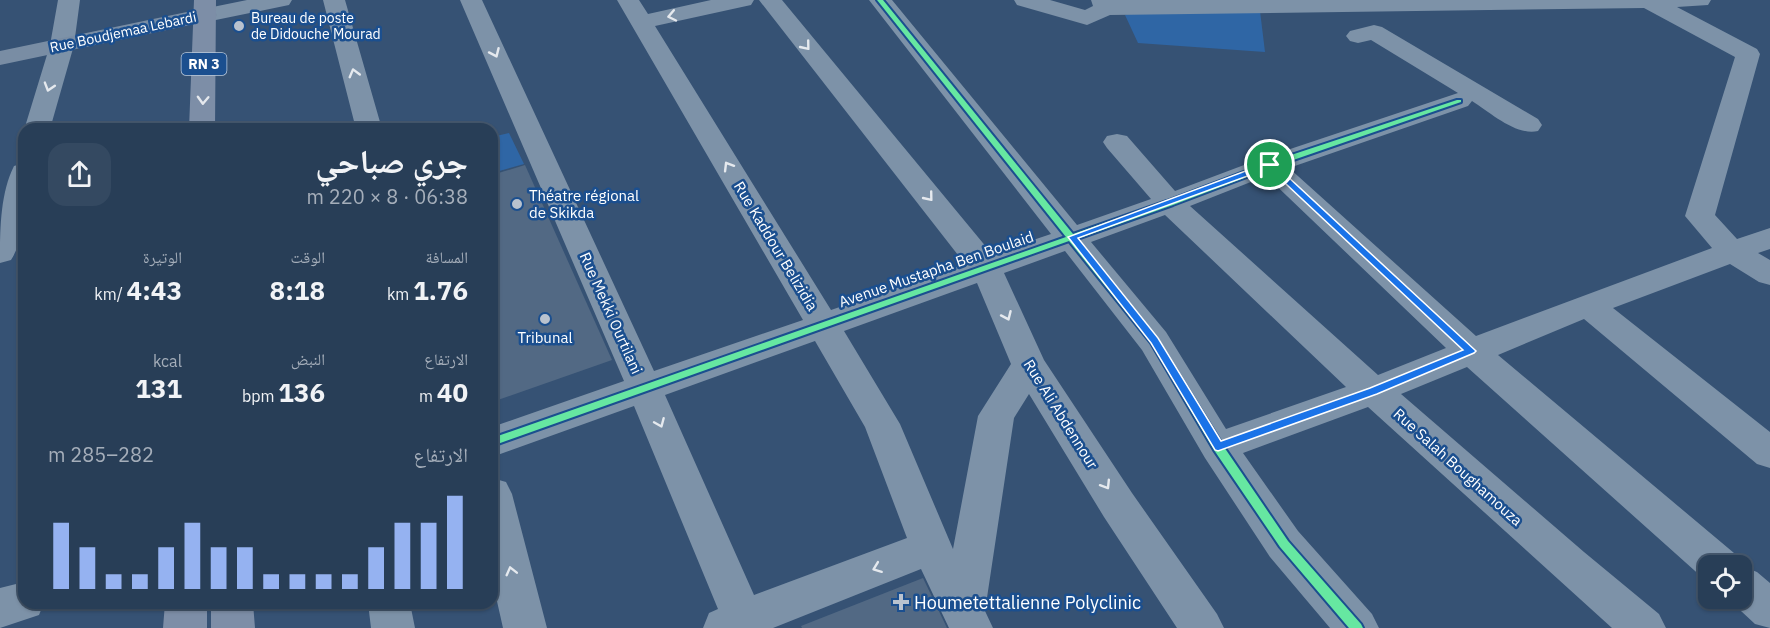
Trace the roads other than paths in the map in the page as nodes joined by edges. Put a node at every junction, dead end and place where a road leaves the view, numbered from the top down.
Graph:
1 (69, 0) edge
2 (281, 0) edge
3 (334, 0) edge
4 (471, 0) edge
5 (743, 0) edge
6 (770, 0) edge
7 (880, 0) edge
8 (1025, 0) edge
9 (1700, 0) edge
10 (1648, 1) edge
11 (213, 7) edge
12 (1098, 9) edge
13 (634, 11) edge
14 (62, 45) junction
15 (0, 58) edge
16 (39, 123) edge
17 (203, 123) edge
18 (223, 123) edge
19 (367, 123) edge
20 (1529, 125) dead end
21 (1117, 142) dead end
22 (1270, 165) junction
23 (18, 192) edge
24 (1170, 203) junction
25 (1072, 237) junction
26 (1770, 238) edge
27 (1732, 252) junction
28 (0, 253) edge
29 (18, 260) edge
30 (0, 264) edge
31 (986, 268) junction
32 (1770, 274) edge
33 (1588, 305) junction
34 (823, 325) junction
35 (1471, 351) junction
36 (1029, 365) junction
37 (644, 387) junction
38 (1373, 391) junction
39 (498, 440) edge
40 (1218, 447) junction
41 (1770, 453) edge
42 (498, 518) edge
43 (931, 547) junction
44 (1706, 555) edge
45 (1752, 594) edge
46 (18, 603) edge
47 (0, 608) edge
48 (186, 609) edge
49 (232, 609) edge
50 (390, 609) edge
51 (1770, 610) edge
52 (967, 621) edge
53 (738, 625) edge
54 (185, 628) edge
55 (233, 628) edge
56 (393, 628) edge
57 (525, 628) edge
58 (1203, 628) edge
59 (1357, 628) edge
60 (1644, 628) edge

1 - 14 street
2 - 11 street, Rue Boudjemaa Lebardi
19 -> 3 street
4 -> 37 street, Rue Mekki Ourtilani
5 -> 13 street
6 -> 31 street, Rue Ali Abdennour
7 - 25 street
8 - 12 street
9 - 10 street
10 - 12 street
10 - 27 street
11 - 14 main road, Rue Boudjemaa Lebardi
11 -> 17 main road, RN 3
11 - 18 main road, RN 3
34 -> 13 street, Rue Kaddour Belizidia
14 - 15 main road, Rue Boudjemaa Lebardi
14 -> 16 street
20 - 22 street, Avenue Mustapha Ben Boulaid
21 - 24 street, Rue Salah Boughamouza
22 - 24 street, Avenue Mustapha Ben Boulaid
22 - 35 street
23 - 28 street
24 - 25 street, Avenue Mustapha Ben Boulaid
24 - 38 street, Rue Salah Boughamouza
25 - 31 street, Avenue Mustapha Ben Boulaid
25 - 40 street
26 - 27 street
27 - 32 street
27 - 33 street
29 - 30 street
31 - 34 street, Avenue Mustapha Ben Boulaid
31 -> 36 street, Rue Ali Abdennour
33 - 35 street
33 - 41 street
34 - 37 street, Avenue Mustapha Ben Boulaid
34 - 43 street, Rue Kaddour Belizidia
35 - 38 street
35 - 44 street
36 - 52 street
36 -> 58 street, Rue Ali Abdennour
37 - 39 street, Avenue Mustapha Ben Boulaid
37 -> 53 street, Rue Mekki Ourtilani
38 - 40 street
38 - 60 street, Rue Salah Boughamouza
40 - 59 street
57 -> 42 street
43 - 52 street, Rue Kaddour Belizidia
43 -> 53 street
45 - 51 street
46 - 47 street
48 - 54 main road
49 - 55 main road
50 - 56 street

